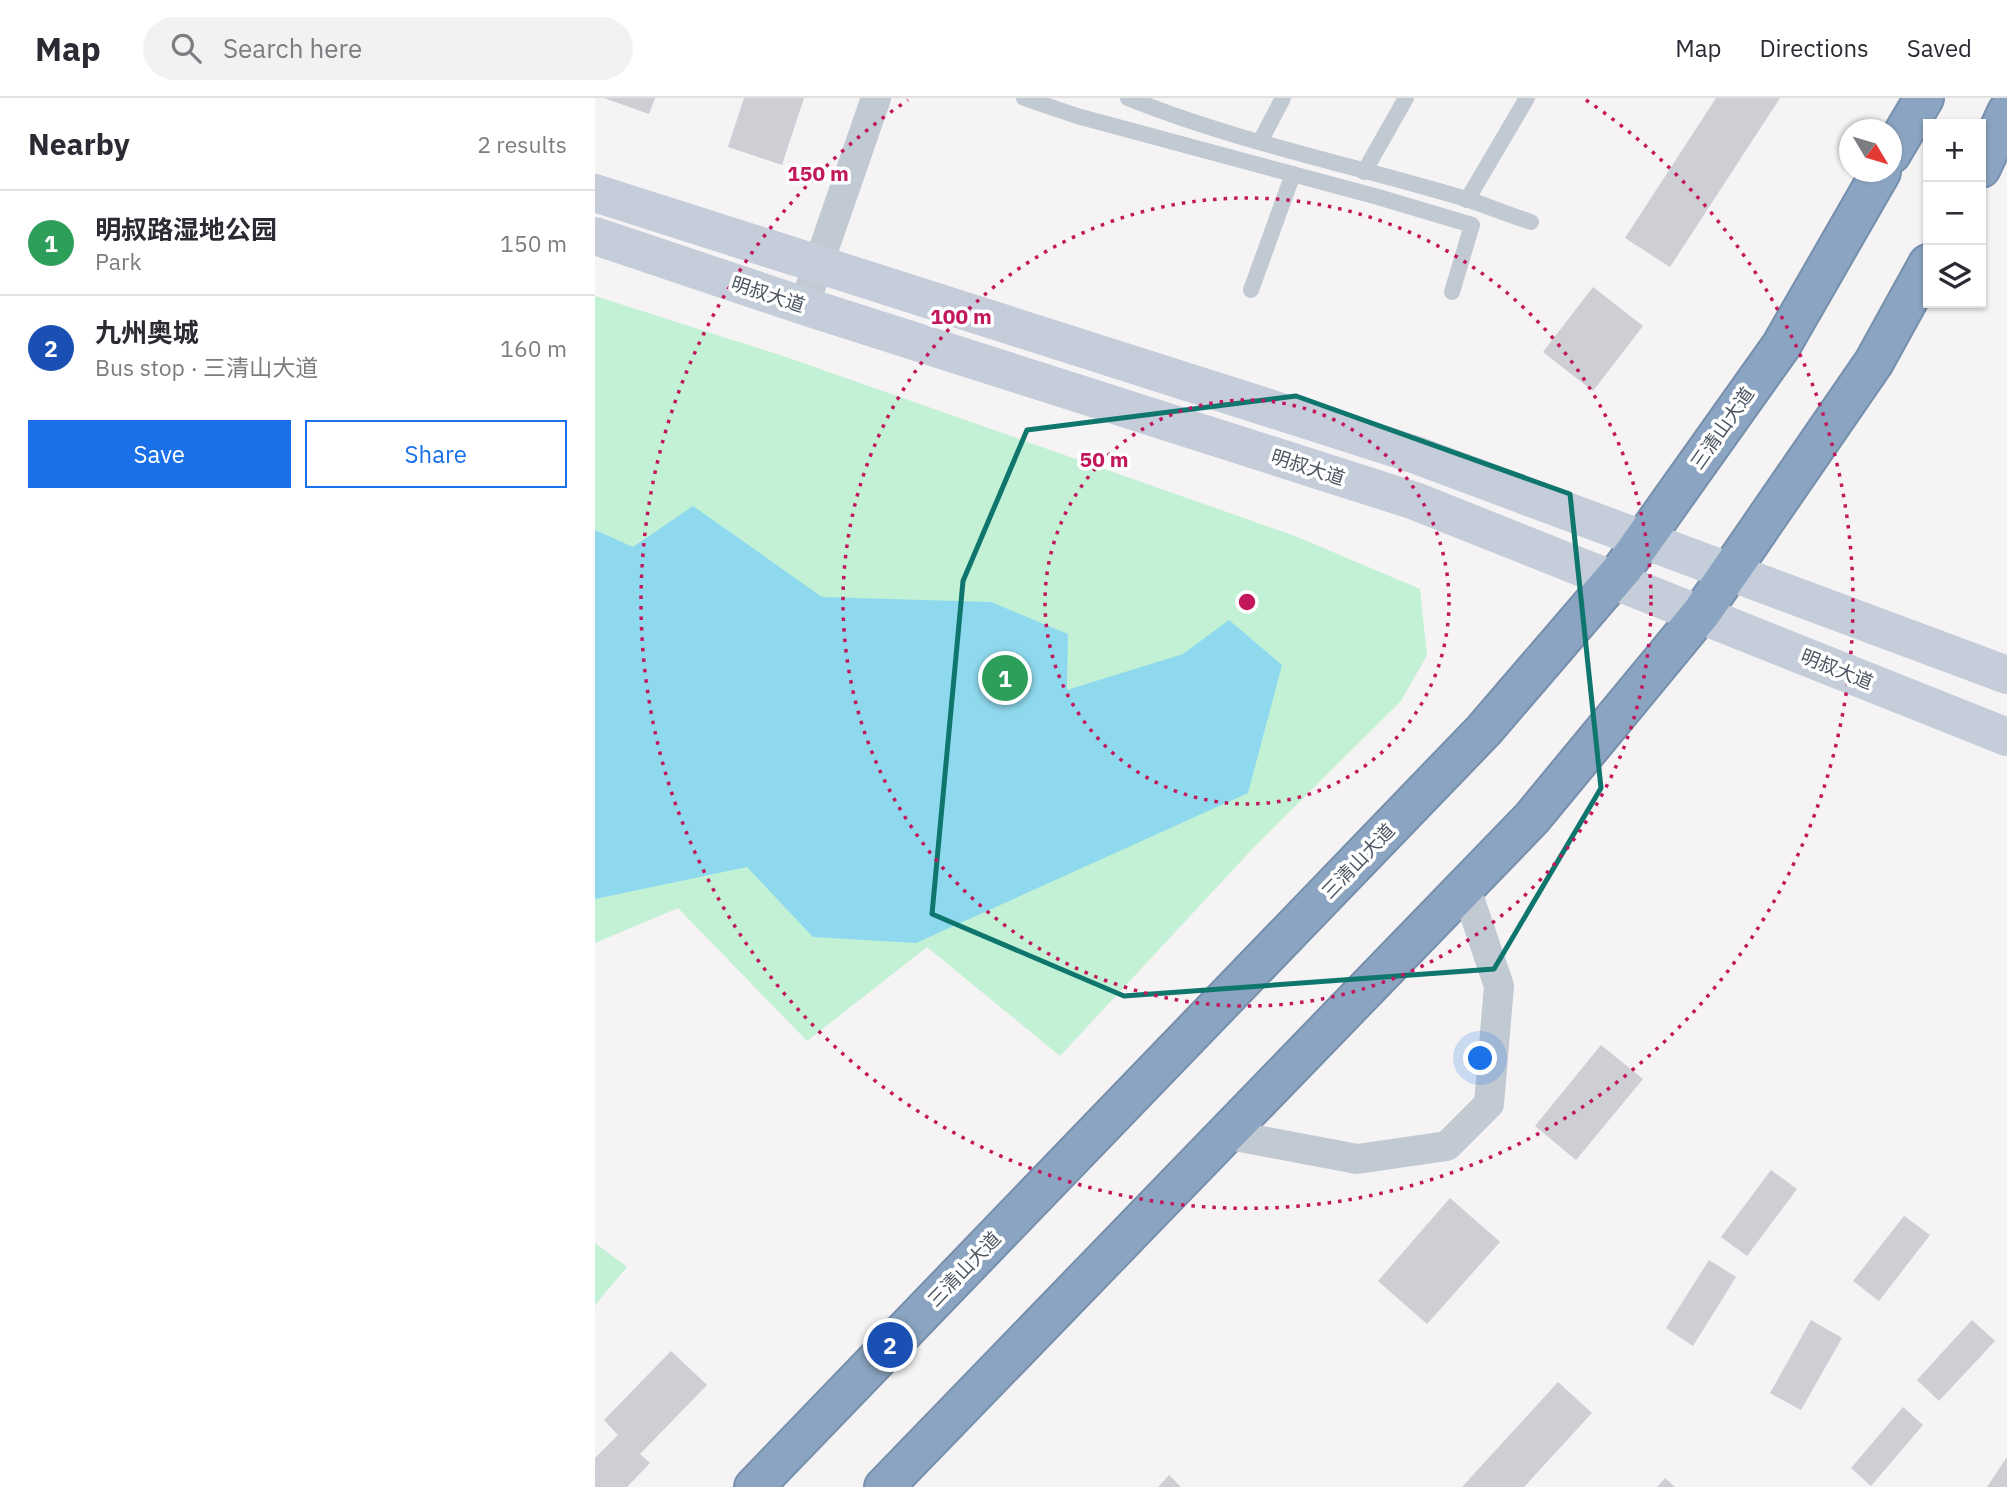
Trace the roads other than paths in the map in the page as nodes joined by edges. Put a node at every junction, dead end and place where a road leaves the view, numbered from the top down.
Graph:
1 (876, 98) edge
2 (1024, 98) edge
3 (1128, 98) edge
4 (1283, 98) edge
5 (1406, 98) edge
6 (1527, 98) edge
7 (1924, 98) edge
8 (1158, 104) edge
9 (2007, 112) edge
10 (1902, 136) edge
11 (1260, 142) junction
12 (1986, 157) edge
13 (1364, 172) junction
14 (1293, 174) junction
15 (1875, 182) edge
16 (595, 193) edge
17 (1467, 200) junction
18 (1531, 222) dead end
19 (595, 236) edge
20 (818, 264) junction
21 (1923, 273) edge
22 (1251, 290) dead end
23 (1452, 292) dead end
24 (804, 306) junction
25 (1643, 539) junction
26 (1730, 572) junction
27 (1613, 580) junction
28 (1699, 614) junction
29 (2007, 675) edge
30 (2007, 737) edge
31 (1465, 886) junction
32 (1225, 1134) junction
33 (754, 1487) edge
34 (884, 1487) edge

1 - 20 street
2 - 14 lane
3 - 8 lane
4 - 11 lane
5 - 13 lane
6 - 17 lane
7 - 10 highway
8 - 11 lane
9 - 12 highway
11 - 13 lane
13 - 17 lane
14 - 22 lane
14 - 23 lane
15 - 25 highway, 三清山大道
16 - 20 main road
17 - 18 lane
19 - 24 main road, 明叔大道
20 - 24 street
20 - 25 main road
21 - 26 highway
24 - 27 main road, 明叔大道
25 - 26 main road
25 - 27 highway, 三清山大道
26 - 28 highway
26 - 29 main road
27 - 28 main road, 明叔大道
27 - 33 highway, 三清山大道
28 - 30 main road, 明叔大道
28 - 31 highway
31 - 32 highway
31 - 32 street
32 - 34 highway

